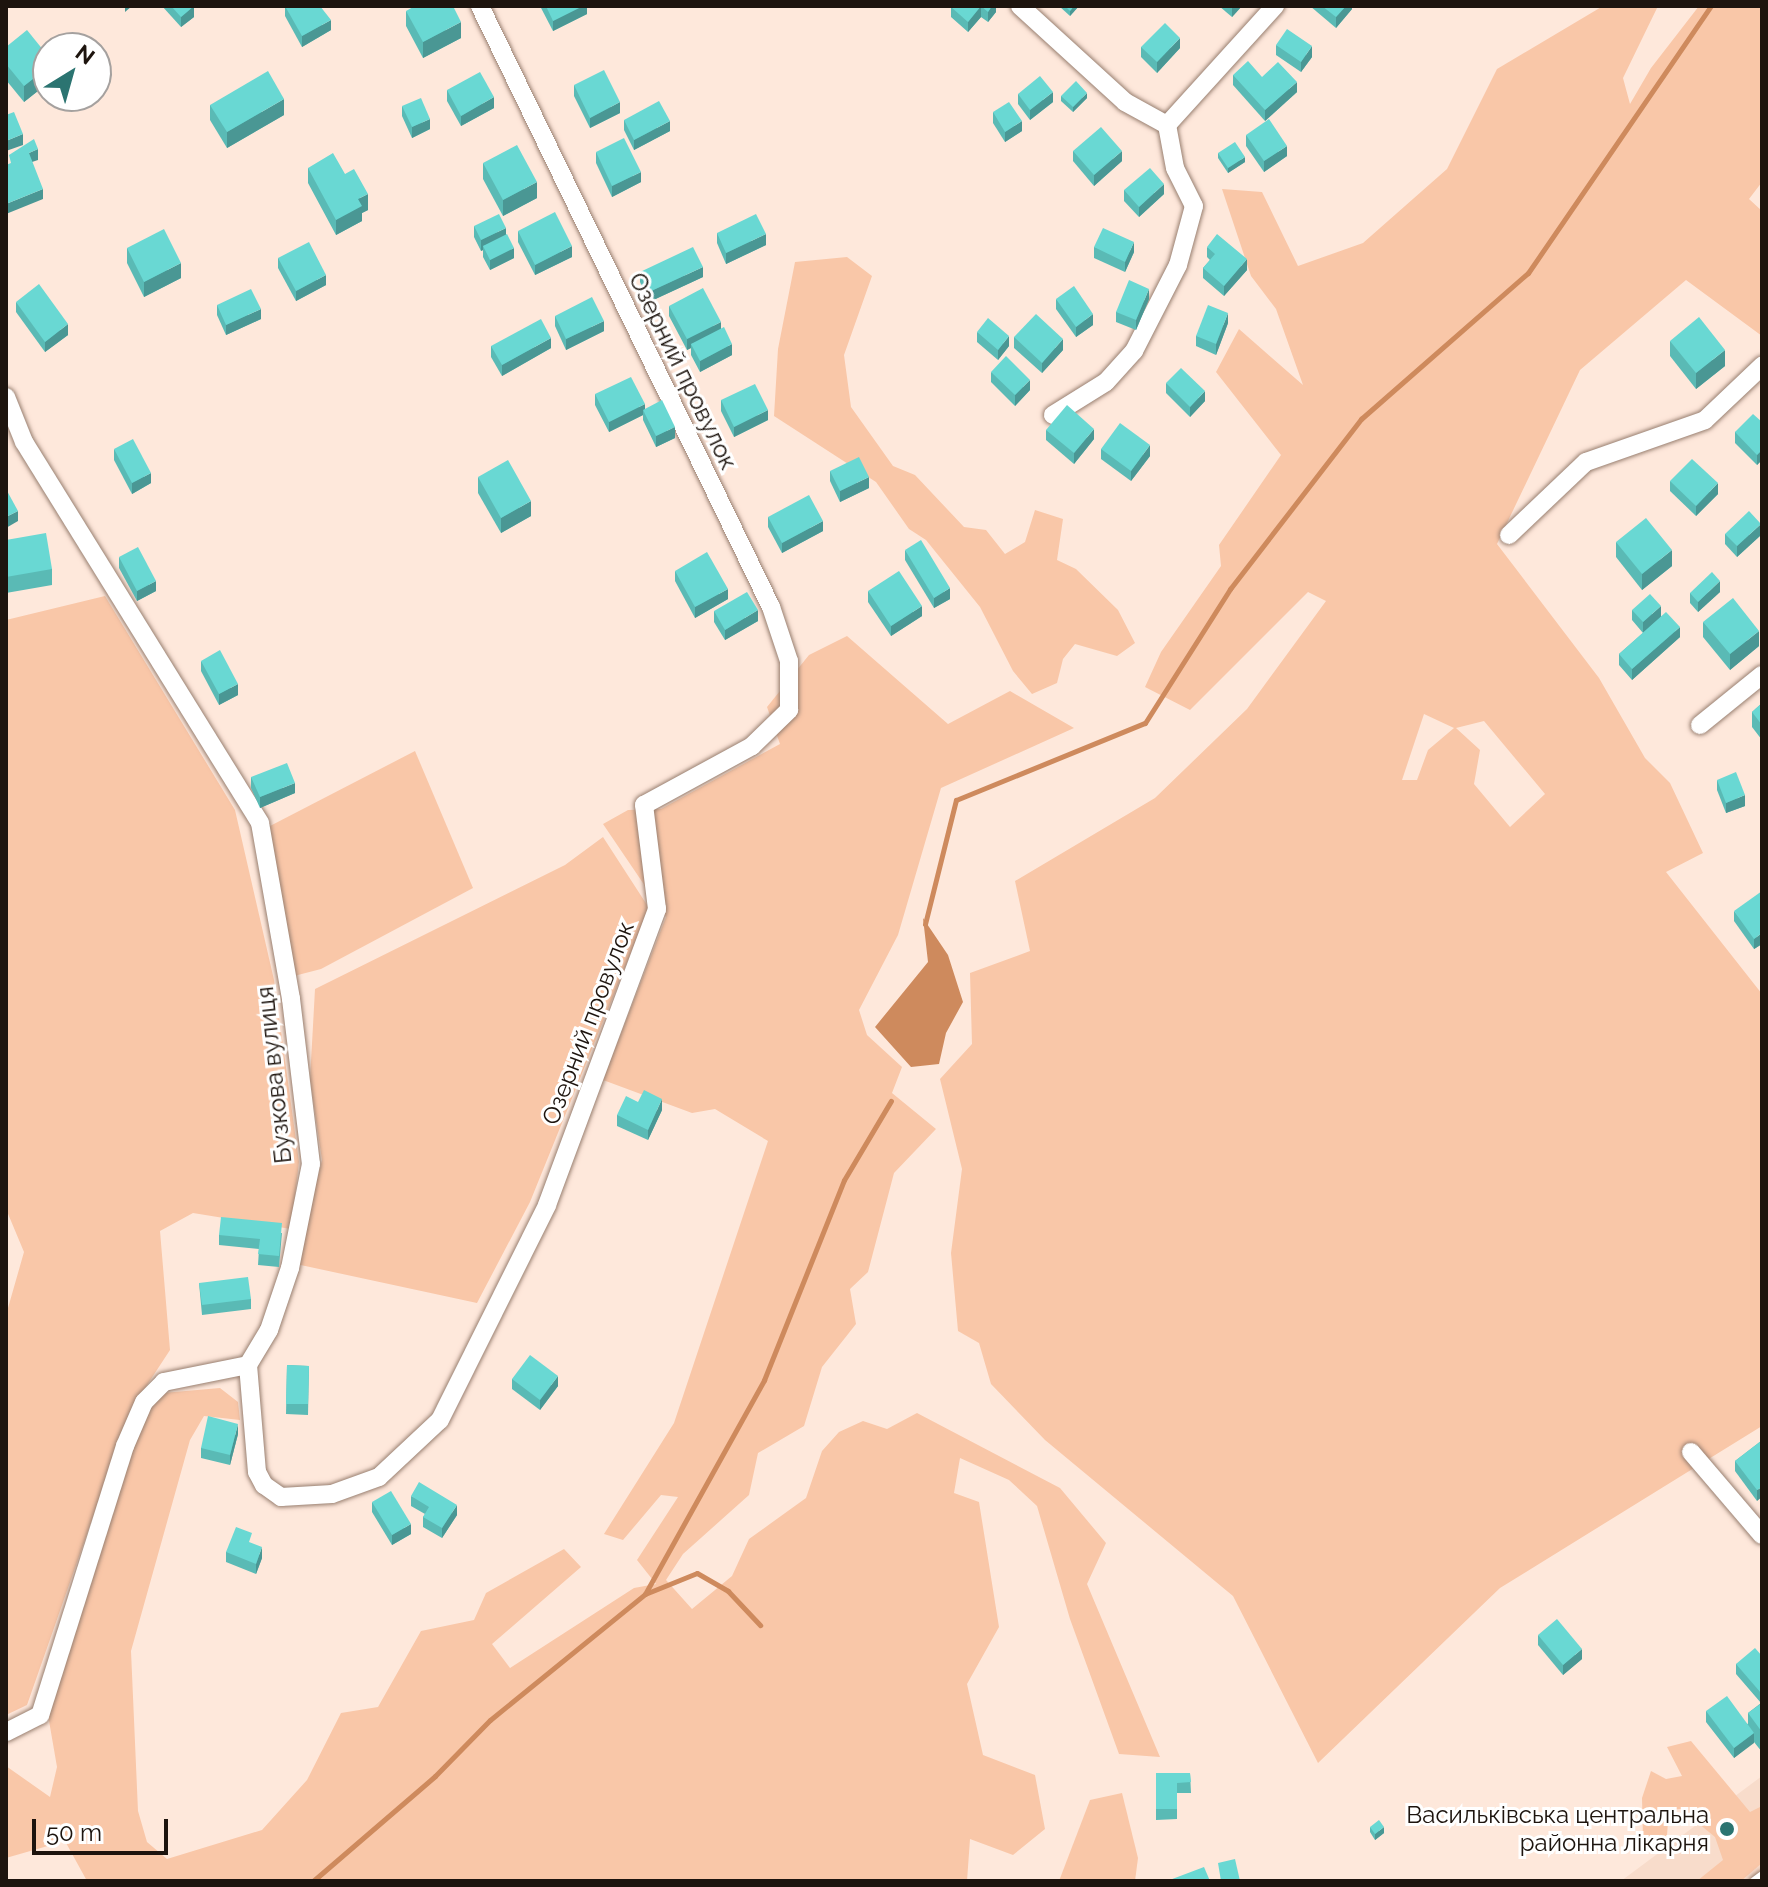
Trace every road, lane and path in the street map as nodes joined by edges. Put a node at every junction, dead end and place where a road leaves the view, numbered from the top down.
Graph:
1 (480, 6) edge
2 (1020, 6) edge
3 (1275, 6) edge
4 (1167, 125) junction
5 (1762, 366) edge
6 (6, 397) edge
7 (1053, 415) dead end
8 (1509, 535) dead end
9 (1762, 675) edge
10 (1700, 725) dead end
11 (248, 1365) junction
12 (1691, 1452) dead end
13 (1762, 1535) edge
14 (6, 1732) edge
15 (1762, 1875) edge
16 (1754, 1881) edge

1 - 11 street, Озерний провулок
2 - 4 street
3 - 4 street
4 - 7 street
5 - 8 street
6 - 11 street, Бузкова вулиця
9 - 10 street
11 - 14 street
12 - 13 street
15 - 16 lane

